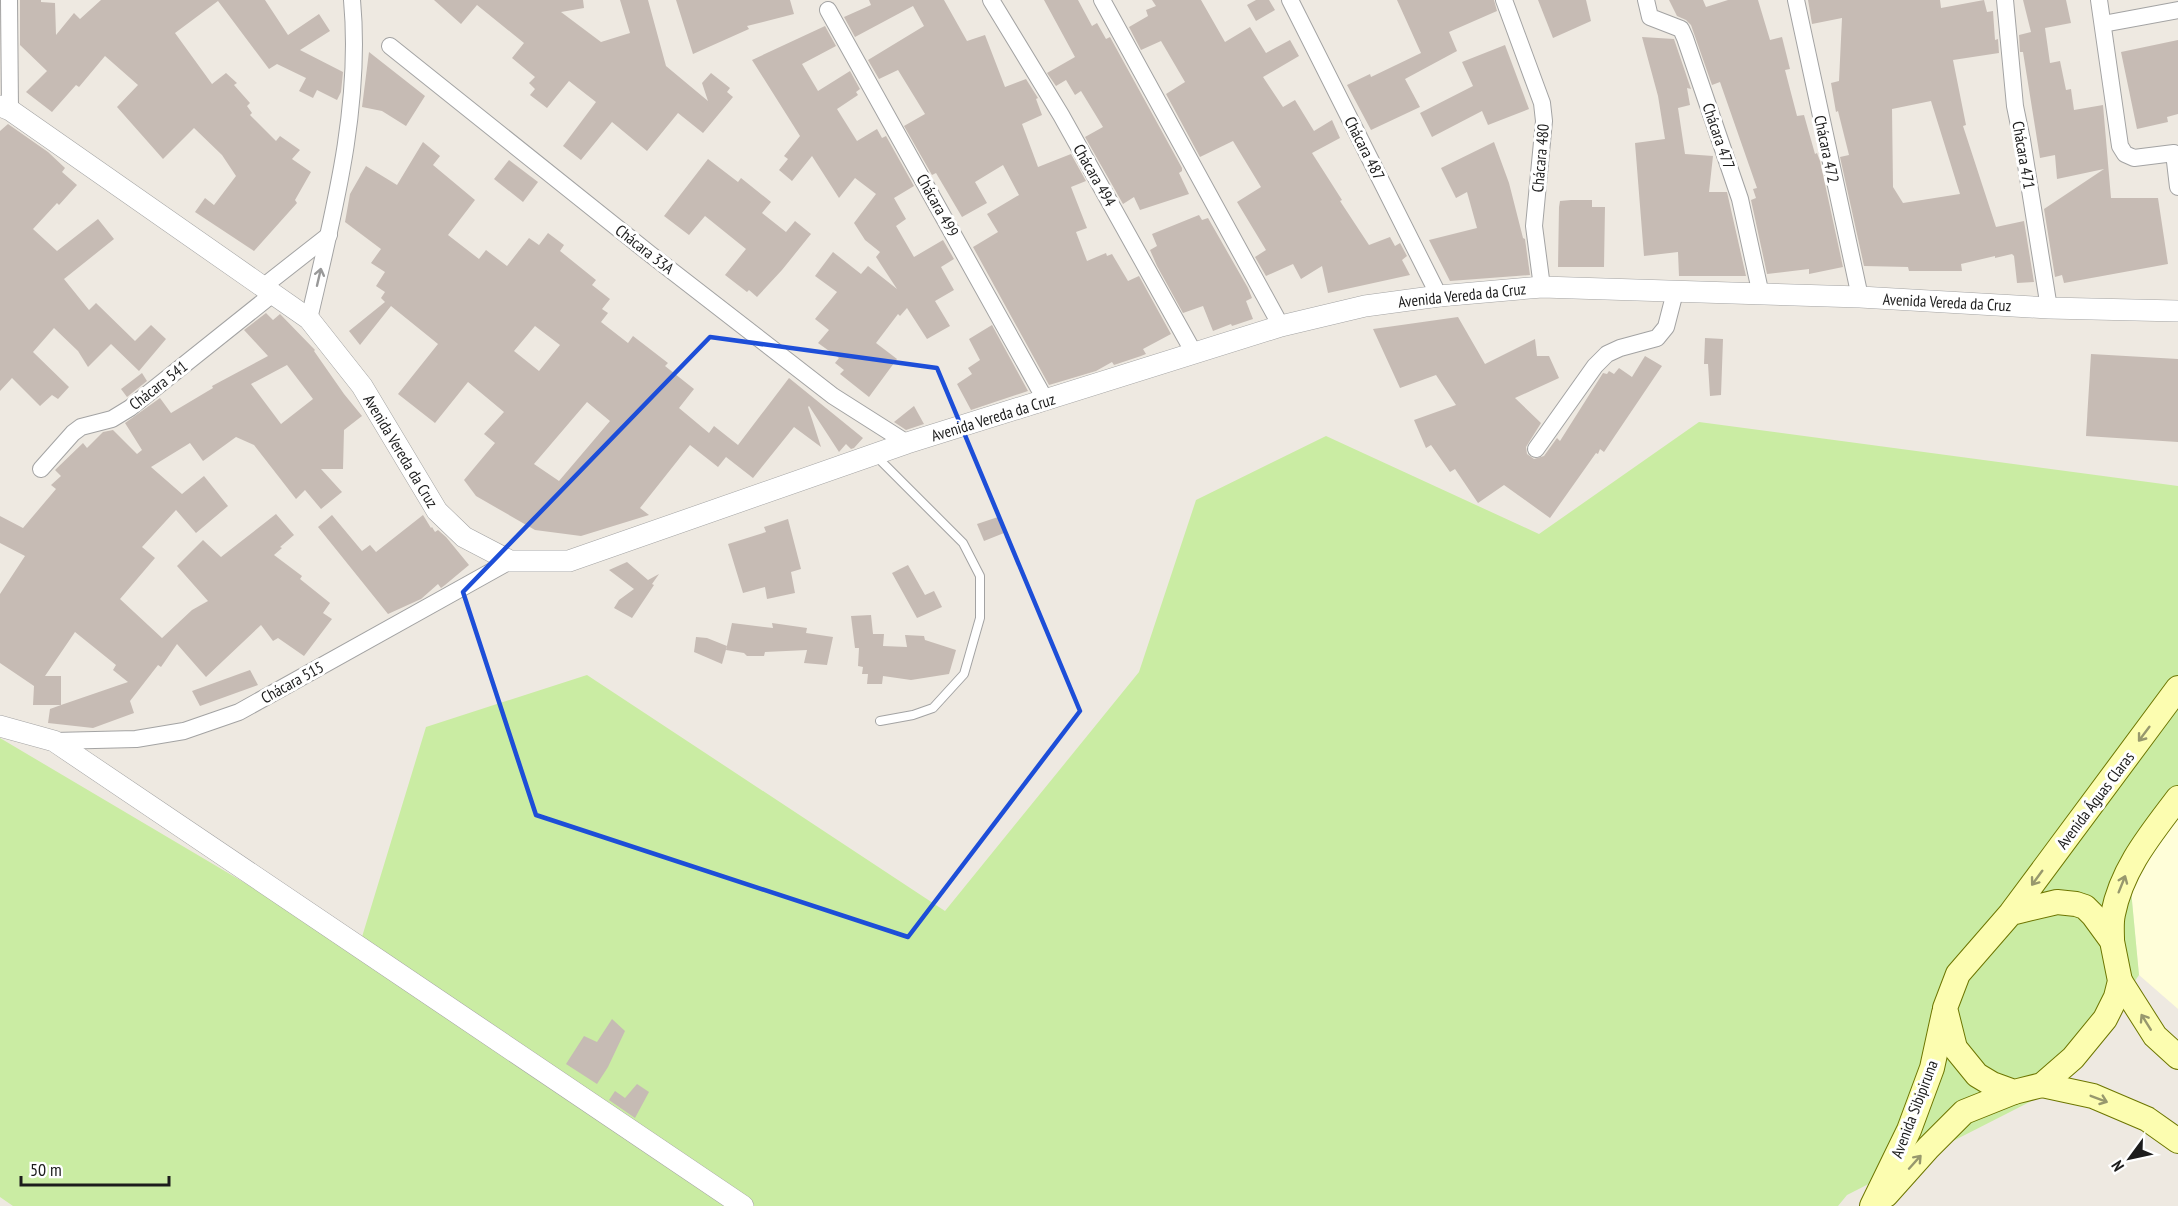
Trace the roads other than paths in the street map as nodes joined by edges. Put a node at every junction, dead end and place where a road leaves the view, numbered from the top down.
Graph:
1 (9, 0) edge
2 (352, 0) edge
3 (992, 0) edge
4 (1102, 0) edge
5 (1290, 0) edge
6 (1504, 0) edge
7 (1646, 0) edge
8 (1796, 0) edge
9 (2005, 0) edge
10 (2099, 0) edge
11 (828, 10) dead end
12 (2178, 10) edge
13 (2103, 24) junction
14 (390, 46) dead end
15 (5, 108) edge
16 (2176, 153) edge
17 (2178, 187) edge
18 (329, 235) junction
19 (1542, 287) junction
20 (269, 289) junction
21 (1675, 292) junction
22 (1761, 295) junction
23 (1439, 296) junction
24 (1860, 297) junction
25 (2049, 308) junction
26 (2178, 311) edge
27 (309, 318) junction
28 (1281, 326) junction
29 (1194, 353) junction
30 (1046, 401) junction
31 (907, 443) junction
32 (1536, 449) dead end
33 (875, 455) junction
34 (41, 469) dead end
35 (510, 561) junction
36 (2178, 688) edge
37 (880, 721) dead end
38 (0, 726) edge
39 (54, 741) junction
40 (2178, 798) edge
41 (2012, 913) junction
42 (2112, 941) junction
43 (2120, 981) junction
44 (1945, 1008) junction
45 (2178, 1057) edge
46 (2042, 1085) junction
47 (2014, 1092) junction
48 (2178, 1141) edge
49 (743, 1206) edge
50 (1874, 1206) edge

1 - 15 street
2 - 18 street
3 - 29 street, Chácara 494
4 - 28 street
5 - 23 street, Chácara 487
6 - 19 street, Chácara 480
7 - 22 street, Chácara 477
8 - 24 street, Chácara 472
9 - 25 street, Chácara 471
10 - 13 street
11 - 30 street, Chácara 499
12 - 13 street
13 - 16 street
14 - 31 street, Chácara 33A
15 - 20 street, Avenida Vereda da Cruz
16 - 17 street
18 - 20 street, Chácara 541
27 -> 18 street
19 - 21 street, Avenida Vereda da Cruz
19 - 23 street, Avenida Vereda da Cruz
20 - 27 street, Avenida Vereda da Cruz
20 - 34 street, Chácara 541
21 - 22 street, Avenida Vereda da Cruz
21 - 32 street
22 - 24 street, Avenida Vereda da Cruz
23 - 28 street, Avenida Vereda da Cruz
24 - 25 street, Avenida Vereda da Cruz
25 - 26 street, Avenida Vereda da Cruz
27 - 35 street, Avenida Vereda da Cruz
28 - 29 street, Avenida Vereda da Cruz
29 - 30 street, Avenida Vereda da Cruz
30 - 31 street, Avenida Vereda da Cruz
31 - 33 street, Avenida Vereda da Cruz
33 - 35 street, Avenida Vereda da Cruz
33 - 37 lane
35 - 39 street, Chácara 515
36 -> 41 main road, Avenida Águas Claras
38 - 39 street
39 - 49 street
42 -> 40 main road
41 - 42 main road
41 - 44 main road
42 - 43 main road
45 -> 43 main road
43 - 46 main road
44 - 47 main road
44 - 50 main road, Avenida Sibipiruna
46 - 47 main road
46 -> 48 main road
50 -> 47 main road, Avenida Sibipiruna

